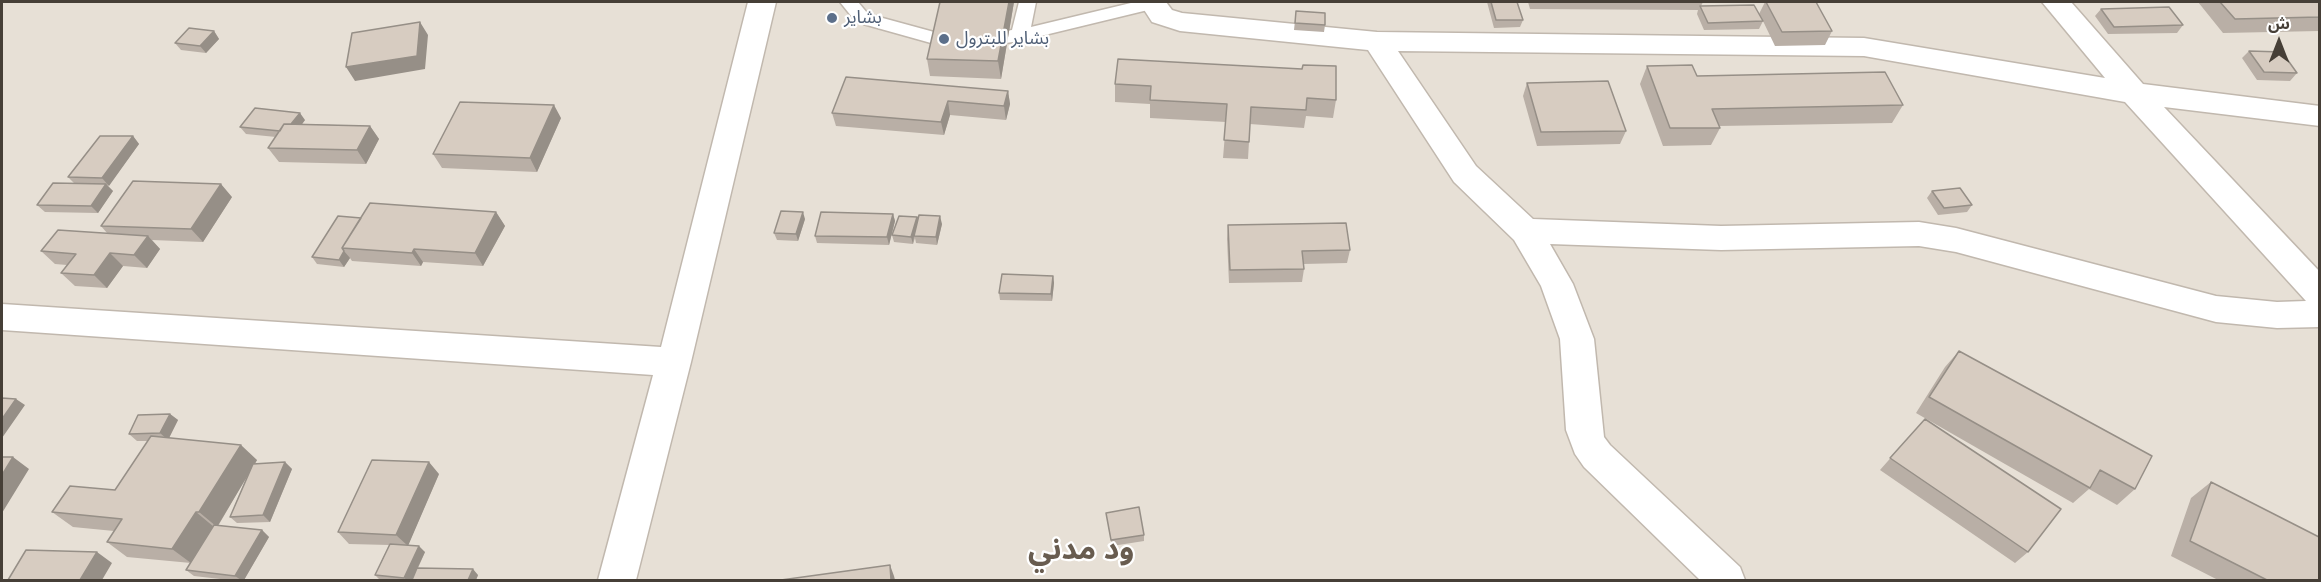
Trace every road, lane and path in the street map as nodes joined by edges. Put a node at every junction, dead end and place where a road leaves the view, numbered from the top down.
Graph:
1 (762, 2) edge
2 (849, 2) edge
3 (1027, 2) edge
4 (1152, 2) edge
5 (2056, 2) edge
6 (1020, 35) junction
7 (1377, 41) junction
8 (2134, 93) junction
9 (2319, 116) edge
10 (1525, 231) junction
11 (2319, 294) edge
12 (2319, 314) edge
13 (2, 316) edge
14 (674, 362) junction
15 (617, 580) edge
16 (1726, 580) edge

1 - 14 street
2 - 6 lane
3 - 6 lane
4 - 6 lane
4 - 7 street
5 - 8 street
7 - 8 street
7 - 10 street
8 - 9 street
8 - 11 street
10 - 12 street
10 - 16 street
13 - 14 street
14 - 15 street

